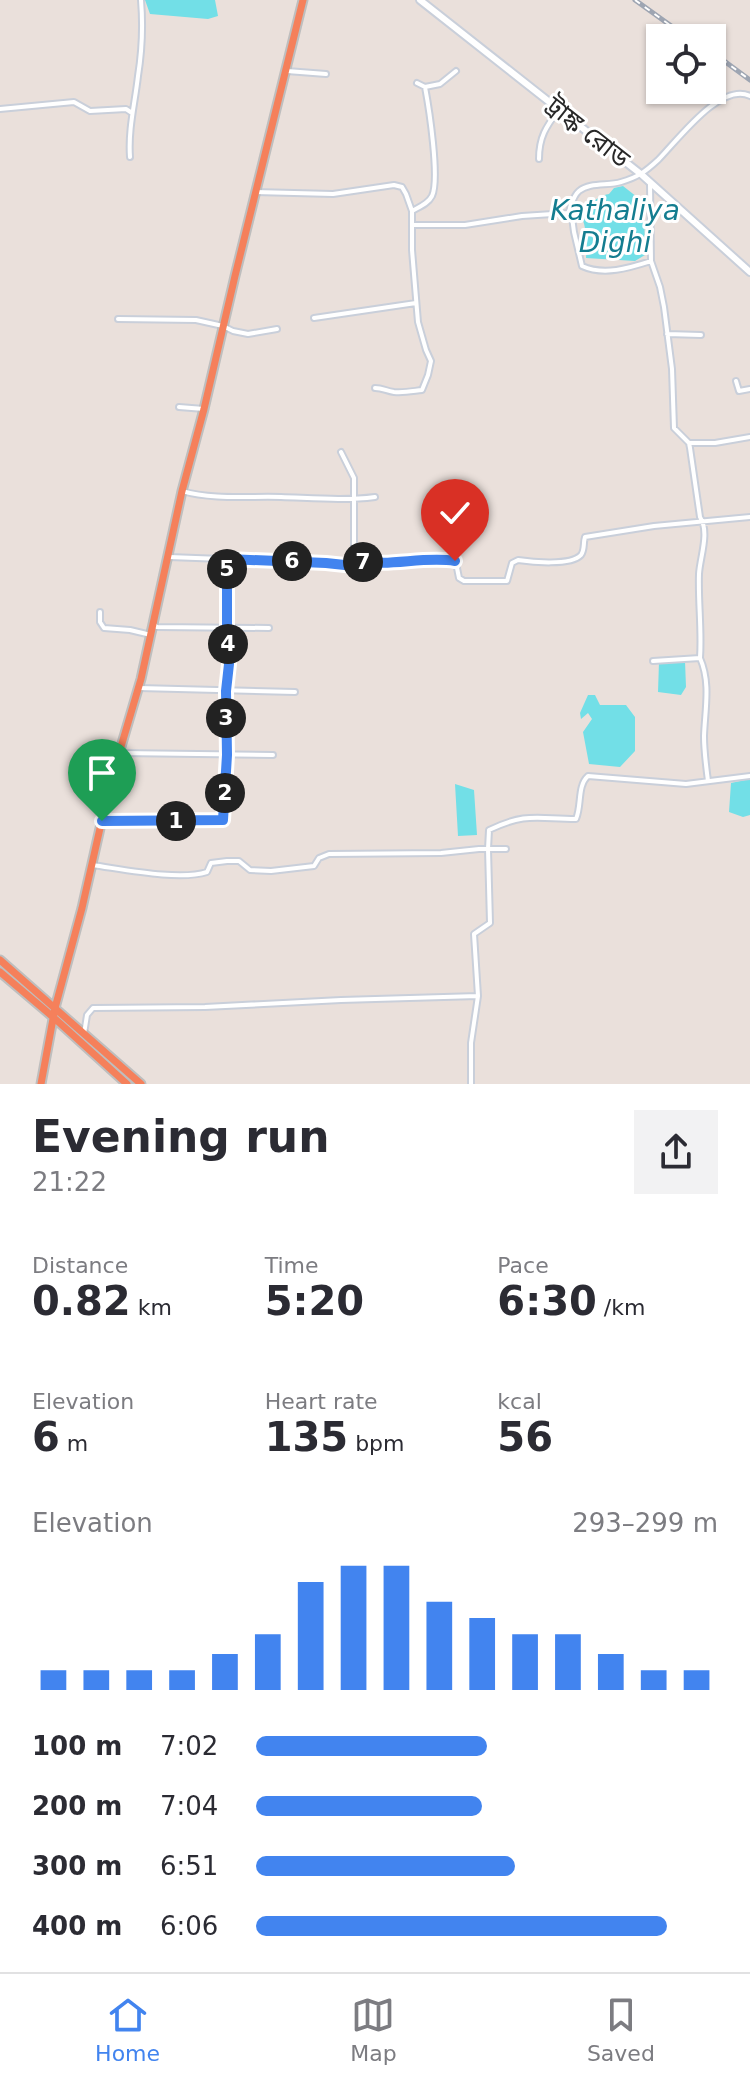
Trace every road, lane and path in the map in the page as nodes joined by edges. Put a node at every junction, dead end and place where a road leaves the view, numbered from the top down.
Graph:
1 (141, 0) edge
2 (303, 0) edge
3 (420, 0) edge
4 (285, 71) junction
5 (456, 71) dead end
6 (326, 74) dead end
7 (417, 83) dead end
8 (425, 87) junction
9 (750, 96) edge
10 (0, 109) edge
11 (559, 109) junction
12 (132, 113) junction
13 (130, 157) dead end
14 (539, 159) dead end
15 (642, 175) junction
16 (650, 183) junction
17 (255, 192) junction
18 (571, 209) junction
19 (412, 211) junction
20 (412, 225) junction
21 (651, 261) junction
22 (750, 272) edge
23 (416, 303) junction
24 (314, 318) dead end
25 (118, 319) dead end
26 (223, 326) junction
27 (277, 329) dead end
28 (667, 334) junction
29 (701, 335) dead end
30 (736, 381) dead end
31 (375, 388) dead end
32 (750, 389) edge
33 (179, 407) dead end
34 (204, 409) junction
35 (750, 437) edge
36 (689, 443) junction
37 (341, 452) dead end
38 (182, 491) junction
39 (375, 497) dead end
40 (354, 500) junction
41 (750, 517) edge
42 (703, 523) junction
43 (167, 557) junction
44 (227, 559) junction
45 (358, 561) junction
46 (100, 612) dead end
47 (154, 625) junction
48 (227, 628) junction
49 (269, 628) dead end
50 (151, 635) junction
51 (700, 658) junction
52 (653, 661) dead end
53 (139, 688) junction
54 (226, 691) junction
55 (295, 692) dead end
56 (120, 753) junction
57 (227, 755) junction
58 (273, 755) dead end
59 (750, 776) edge
60 (708, 781) junction
61 (102, 821) junction
62 (488, 849) junction
63 (506, 849) dead end
64 (92, 865) junction
65 (0, 960) edge
66 (0, 972) edge
67 (478, 996) junction
68 (54, 1012) junction
69 (84, 1034) junction
70 (41, 1084) edge
71 (127, 1084) edge
72 (141, 1084) edge
73 (471, 1084) edge

1 - 12 street
2 - 4 highway
3 - 11 main road, ট্রাঙ্ক রোড
4 - 6 street
4 - 17 highway
5 - 8 street
7 - 8 street
8 - 19 street
9 - 15 street
10 - 12 street
11 - 14 street
11 - 15 main road, ট্রাঙ্ক রোড
12 - 13 street
15 - 16 main road, ট্রাঙ্ক রোড
15 - 18 street
16 - 21 street
16 - 22 main road, ট্রাঙ্ক রোড
17 - 19 street
17 - 26 highway
18 - 20 street
18 - 21 street
19 - 20 street
20 - 23 street
21 - 28 street
23 - 24 street
23 - 31 street
25 - 26 street
26 - 27 street
26 - 34 highway
28 - 29 street
28 - 36 street
30 - 32 street
33 - 34 street
34 - 38 highway
35 - 36 street
36 - 42 street
37 - 40 street
38 - 40 street
38 - 43 highway
39 - 40 street
40 - 45 street
41 - 42 street
42 - 45 street
42 - 51 street
43 - 44 street
43 - 47 highway
44 - 45 street
44 - 48 street
46 - 50 street
47 - 48 street
47 - 50 highway
48 - 49 street
48 - 54 street
50 - 53 highway
51 - 52 street
51 - 60 street
53 - 54 street
53 - 56 highway
54 - 55 street
54 - 57 street
56 - 57 street
56 - 61 highway
57 - 58 street
57 - 61 street
59 - 60 street
60 - 62 street
61 - 64 highway
62 - 63 street
62 - 64 street
62 - 67 street
64 - 68 highway
65 - 68 highway
66 - 68 highway
67 - 69 street
67 - 73 street
68 - 69 highway
68 - 70 highway
68 - 71 highway
69 - 72 highway

